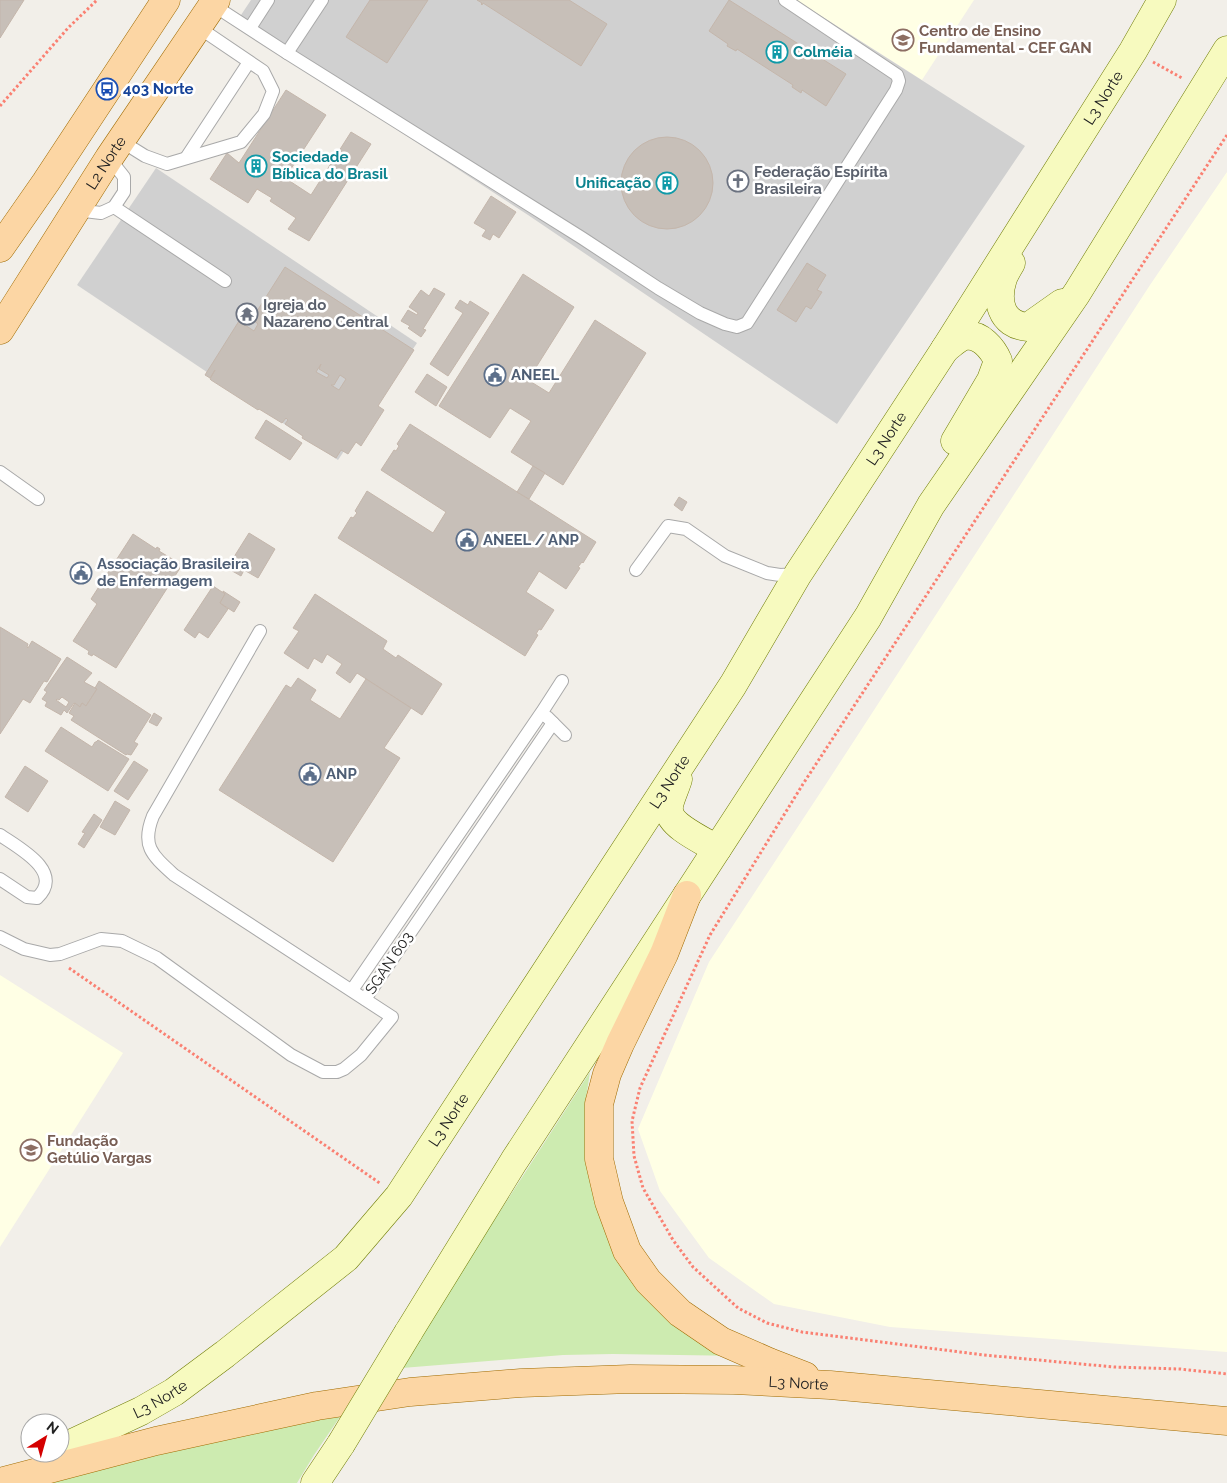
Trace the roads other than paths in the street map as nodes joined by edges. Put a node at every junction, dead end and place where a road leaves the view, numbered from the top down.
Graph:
1 (166, 0) edge
2 (268, 0) edge
3 (322, 0) edge
4 (785, 0) edge
5 (1162, 0) edge
6 (209, 10) edge
7 (250, 28) junction
8 (1227, 50) edge
9 (287, 53) junction
10 (249, 62) junction
11 (115, 149) junction
12 (186, 158) junction
13 (1058, 171) junction
14 (114, 207) junction
15 (76, 210) junction
16 (0, 248) edge
17 (225, 281) dead end
18 (1077, 293) junction
19 (0, 330) edge
20 (945, 349) junction
21 (0, 472) edge
22 (38, 498) dead end
23 (930, 506) junction
24 (636, 570) dead end
25 (798, 574) junction
26 (260, 630) dead end
27 (562, 681) dead end
28 (542, 712) junction
29 (553, 723) junction
30 (565, 735) dead end
31 (687, 754) junction
32 (0, 835) edge
33 (717, 849) junction
34 (0, 880) edge
35 (687, 895) junction
36 (0, 937) edge
37 (352, 990) junction
38 (365, 999) junction
39 (830, 1385) junction
40 (1227, 1421) edge
41 (70, 1444) edge
42 (29, 1463) edge
43 (0, 1476) edge
44 (0, 1482) edge
45 (315, 1483) edge

1 - 16 main road
2 - 7 lane
3 - 9 lane
4 - 9 lane
5 - 13 main road, L3 Norte
6 - 7 lane
6 - 10 lane
6 - 11 main road, L2 Norte
7 - 9 lane
8 - 18 main road
10 - 12 lane
10 - 12 lane
11 - 12 lane
11 - 14 lane
11 - 15 main road, L2 Norte
13 - 18 main road
13 - 20 main road, L3 Norte
14 - 15 lane
14 - 17 lane
15 - 19 main road, L2 Norte
18 - 23 main road
20 - 23 main road
20 - 25 main road, L3 Norte
21 - 22 lane
23 - 33 main road
24 - 25 lane
25 - 31 main road, L3 Norte
26 - 37 lane
27 - 28 lane, SGAN 603
28 - 29 lane
28 - 37 lane, SGAN 603
29 - 30 lane
29 - 38 lane, SGAN 603
31 - 33 main road
31 - 41 main road, L3 Norte
32 - 34 lane
33 - 35 main road
35 - 39 main road
35 - 45 main road, bridge
36 - 38 lane
37 - 38 lane, SGAN 603
39 - 40 main road, L3 Norte
39 - 44 main road, L3 Norte
42 - 43 main road

